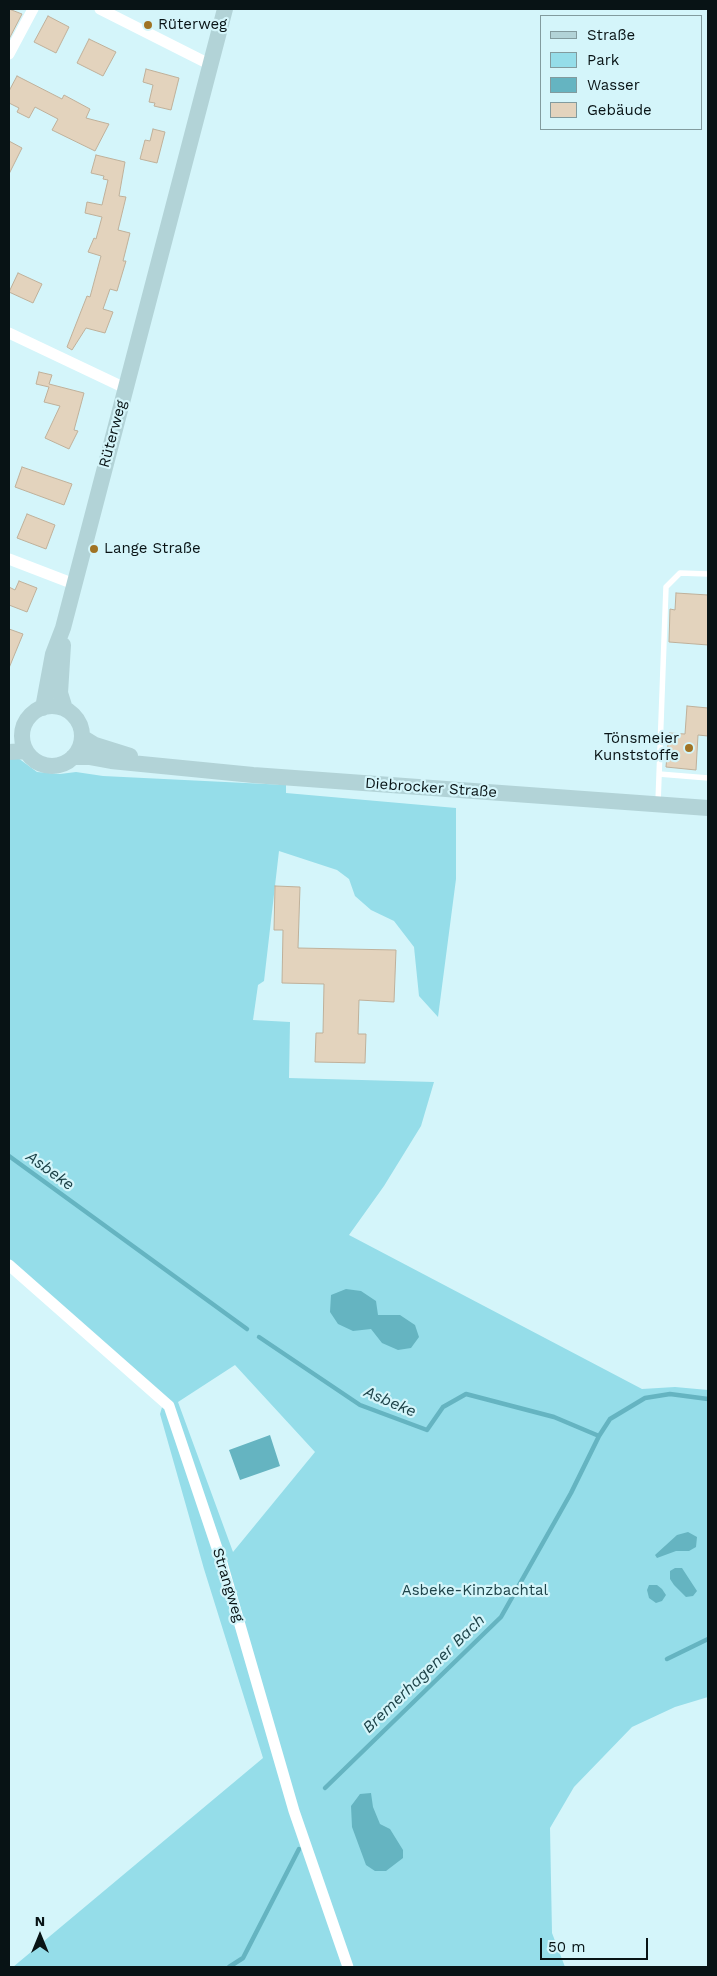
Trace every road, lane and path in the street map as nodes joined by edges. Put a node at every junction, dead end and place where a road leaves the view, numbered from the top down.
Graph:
1 (33, 9) edge
2 (100, 9) edge
3 (225, 9) edge
4 (9, 54) edge
5 (211, 66) junction
6 (9, 333) edge
7 (125, 388) junction
8 (9, 559) edge
9 (708, 574) edge
10 (74, 584) junction
11 (63, 628) junction
12 (43, 708) junction
13 (65, 710) junction
14 (15, 736) edge
15 (82, 736) junction
16 (26, 751) junction
17 (9, 752) edge
18 (73, 757) junction
19 (155, 765) junction
20 (660, 774) junction
21 (708, 778) edge
22 (658, 805) junction
23 (708, 808) edge
24 (9, 1265) edge
25 (348, 1967) edge

1 - 4 street
2 - 5 street
3 - 5 main road, Rüterweg
5 - 7 main road, Rüterweg
6 - 7 street
7 - 10 main road, Rüterweg
8 - 10 street
9 - 20 lane
10 - 11 main road, Rüterweg
11 - 12 main road, Rüterweg
11 - 13 main road, Rüterweg
12 - 13 main road
12 - 14 main road
13 - 15 main road
14 - 16 main road
15 - 18 main road
15 - 19 main road, Diebrocker Straße
16 - 17 main road
16 - 18 main road
18 - 19 main road, Diebrocker Straße
19 - 22 main road, Diebrocker Straße
20 - 21 lane
20 - 22 lane
22 - 23 main road, Diebrocker Straße
24 - 25 street, Strangweg

